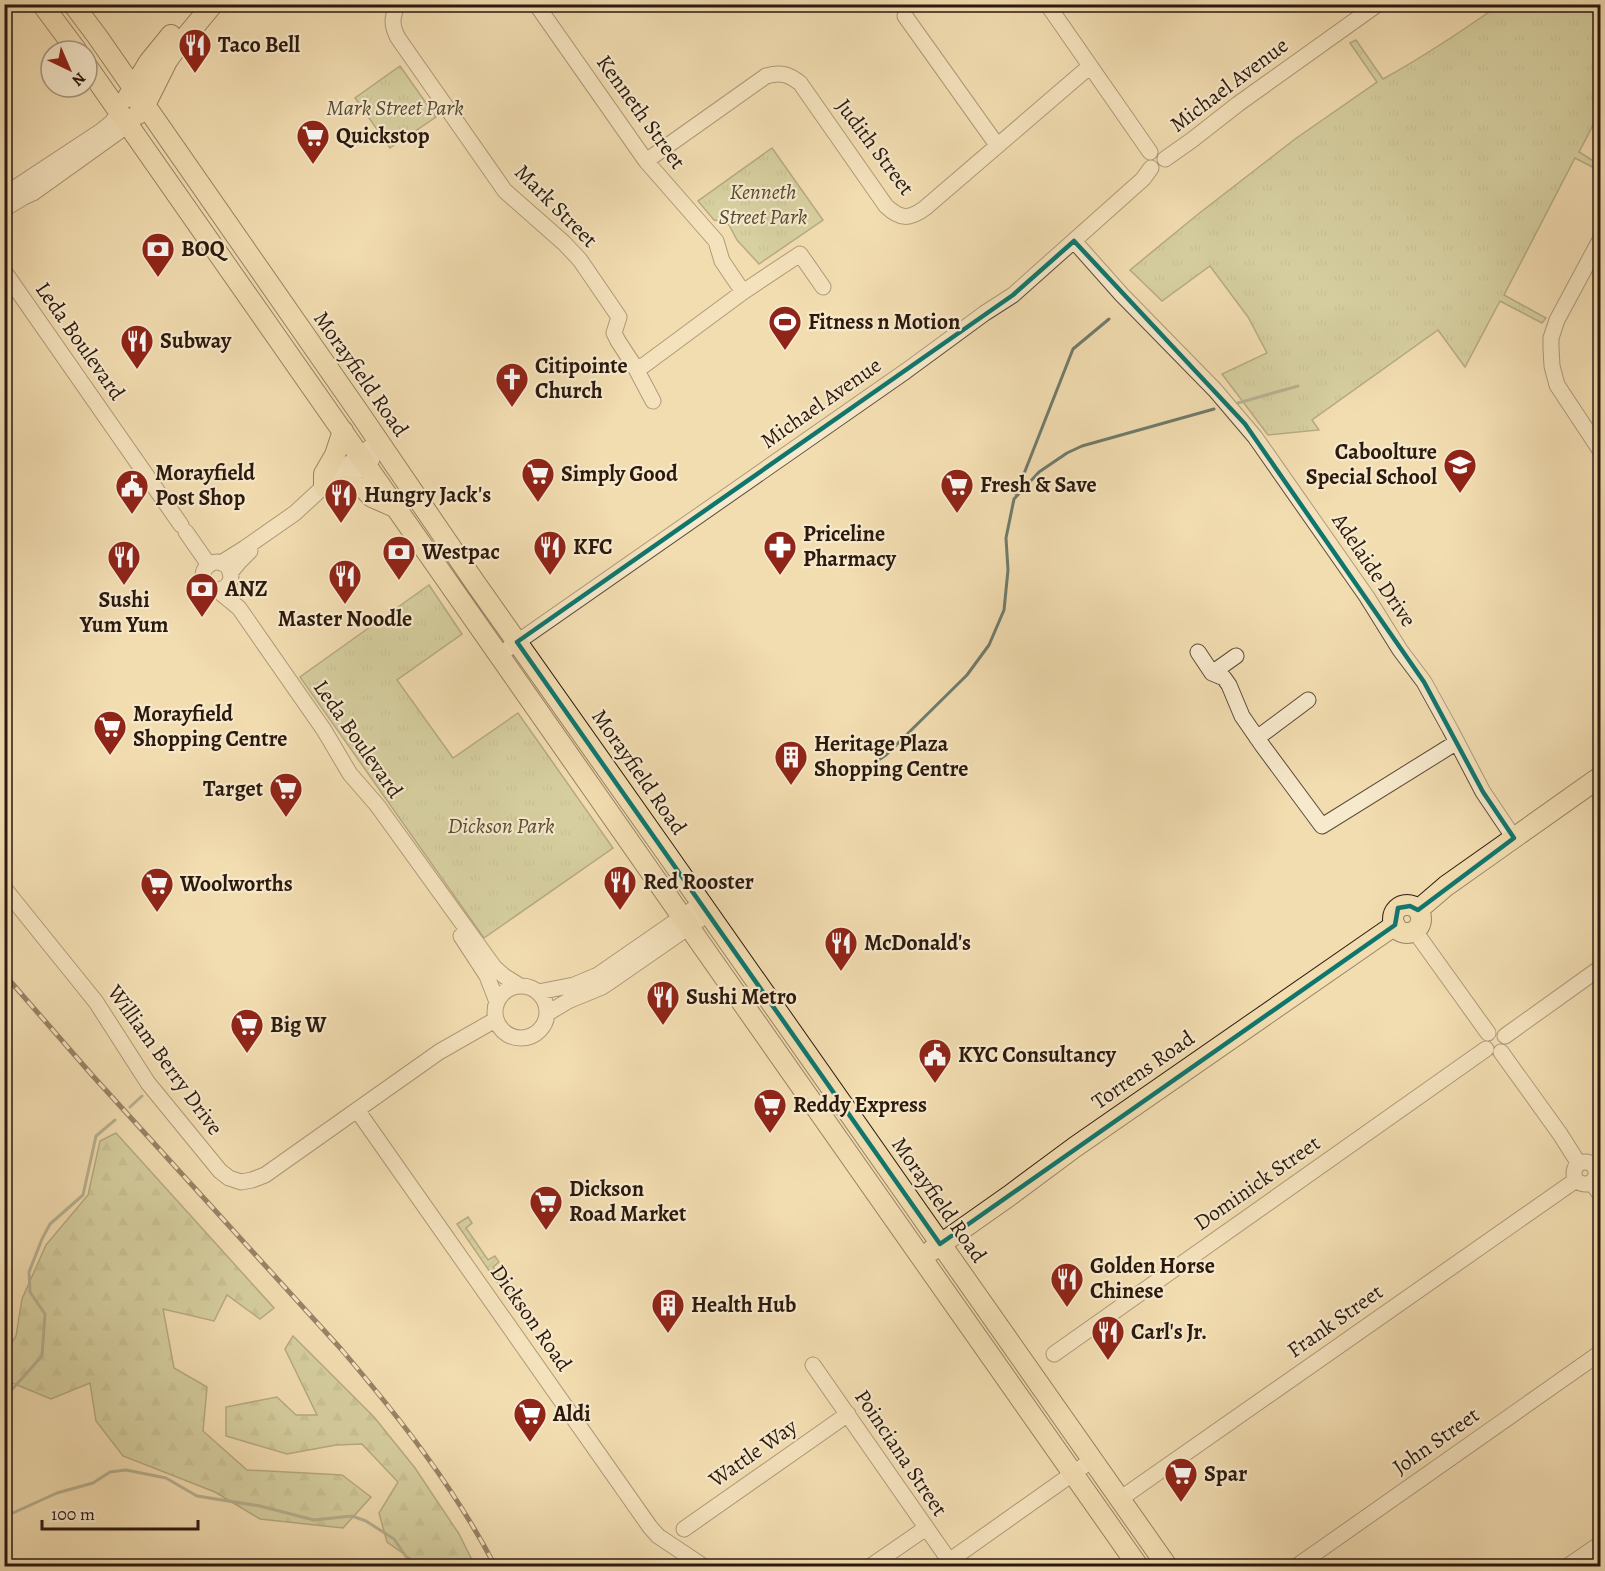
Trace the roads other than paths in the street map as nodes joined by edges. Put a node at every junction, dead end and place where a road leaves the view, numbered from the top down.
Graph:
1 (42, 4) edge
2 (73, 4) edge
3 (200, 4) edge
4 (213, 4) edge
5 (397, 4) edge
6 (536, 4) edge
7 (1047, 4) edge
8 (1378, 4) edge
9 (906, 16) dead end
10 (67, 39) edge
11 (1089, 67) junction
12 (99, 83) edge
13 (133, 89) junction
14 (145, 105) junction
15 (124, 119) junction
16 (997, 145) junction
17 (646, 160) junction
18 (1151, 160) junction
19 (4, 195) edge
20 (4, 209) edge
21 (1600, 240) edge
22 (1074, 241) junction
23 (4, 271) edge
24 (823, 287) dead end
25 (743, 292) junction
26 (635, 367) junction
27 (653, 401) dead end
28 (343, 431) junction
29 (381, 445) junction
30 (1600, 450) edge
31 (363, 459) junction
32 (331, 487) junction
33 (397, 508) junction
34 (221, 575) junction
35 (517, 642) junction
36 (1198, 652) dead end
37 (499, 655) junction
38 (1236, 656) dead end
39 (1212, 673) junction
40 (1308, 700) dead end
41 (1257, 738) junction
42 (1457, 742) junction
43 (1600, 777) edge
44 (1514, 838) junction
45 (4, 888) edge
46 (442, 896) junction
47 (706, 908) junction
48 (1418, 910) junction
49 (686, 922) junction
50 (1395, 925) junction
51 (1414, 930) junction
52 (1600, 968) edge
53 (520, 986) junction
54 (538, 992) junction
55 (497, 1002) junction
56 (548, 1013) junction
57 (495, 1020) junction
58 (1497, 1046) junction
59 (357, 1110) junction
60 (1592, 1177) edge
61 (940, 1244) junction
62 (922, 1257) junction
63 (1600, 1353) edge
64 (1054, 1354) dead end
65 (813, 1365) dead end
66 (848, 1414) junction
67 (1092, 1460) junction
68 (1073, 1474) junction
69 (1120, 1499) junction
70 (684, 1528) dead end
71 (926, 1528) junction
72 (1600, 1544) edge
73 (951, 1564) edge
74 (703, 1566) edge
75 (871, 1566) edge
76 (1138, 1566) edge
77 (1167, 1566) edge
78 (1297, 1566) edge
79 (1568, 1566) edge

1 - 10 main road
2 - 13 main road, Morayfield Road
3 - 13 main road
4 - 14 main road
5 - 26 street, Mark Street
6 - 17 street, Kenneth Street
7 - 11 street
8 - 18 street, Michael Avenue
9 - 16 street
11 - 16 street, Judith Street
11 - 18 street
12 - 15 main road
13 - 14 main road, Morayfield Road
13 - 15 main road
14 - 15 main road
14 - 29 main road, Morayfield Road
15 - 19 street
15 - 20 street
15 - 28 main road
16 - 17 street, Judith Street
17 - 25 street, Kenneth Street
18 - 22 street, Michael Avenue
21 - 30 street
22 - 35 street, Michael Avenue
22 - 42 street, Adelaide Drive
23 - 34 street, Leda Boulevard
24 - 25 street
25 - 26 street
26 - 27 street
28 - 31 main road
28 - 32 main road
29 - 31 street
29 - 35 main road, Morayfield Road
31 - 32 street
31 - 33 main road
32 - 33 main road
32 - 34 street
33 - 37 main road
34 - 46 street, Leda Boulevard
35 - 37 street, Michael Avenue
35 - 47 main road, Morayfield Road
36 - 39 street
37 - 49 main road
38 - 39 street
39 - 41 street
40 - 41 street
41 - 42 street
42 - 44 street, Adelaide Drive
43 - 44 main road
44 - 48 main road
45 - 59 street, William Berry Drive
46 - 53 street, Leda Boulevard
46 - 55 street, Leda Boulevard
47 - 49 street
47 - 61 main road, Morayfield Road
48 - 50 main road
48 - 51 main road
49 - 54 street
49 - 56 street
49 - 62 main road
50 - 51 main road
50 - 61 main road, Torrens Road
51 - 58 street
52 - 58 street, Dominick Street
53 - 54 street
53 - 55 street
54 - 56 street
55 - 57 street
56 - 57 street
57 - 59 street, William Berry Drive
58 - 60 street
58 - 64 street, Dominick Street
59 - 74 street, Dickson Road
60 - 69 street, Frank Street
61 - 62 main road, Torrens Road
61 - 67 main road, Morayfield Road
62 - 68 main road
63 - 78 street, John Street
65 - 66 street, Poinciana Street
66 - 70 street, Wattle Way
66 - 71 street, Poinciana Street
67 - 68 street
67 - 69 main road, Morayfield Road
68 - 73 street
68 - 76 main road
69 - 77 main road, Morayfield Road
71 - 73 street, Poinciana Street
71 - 75 street
72 - 79 street

